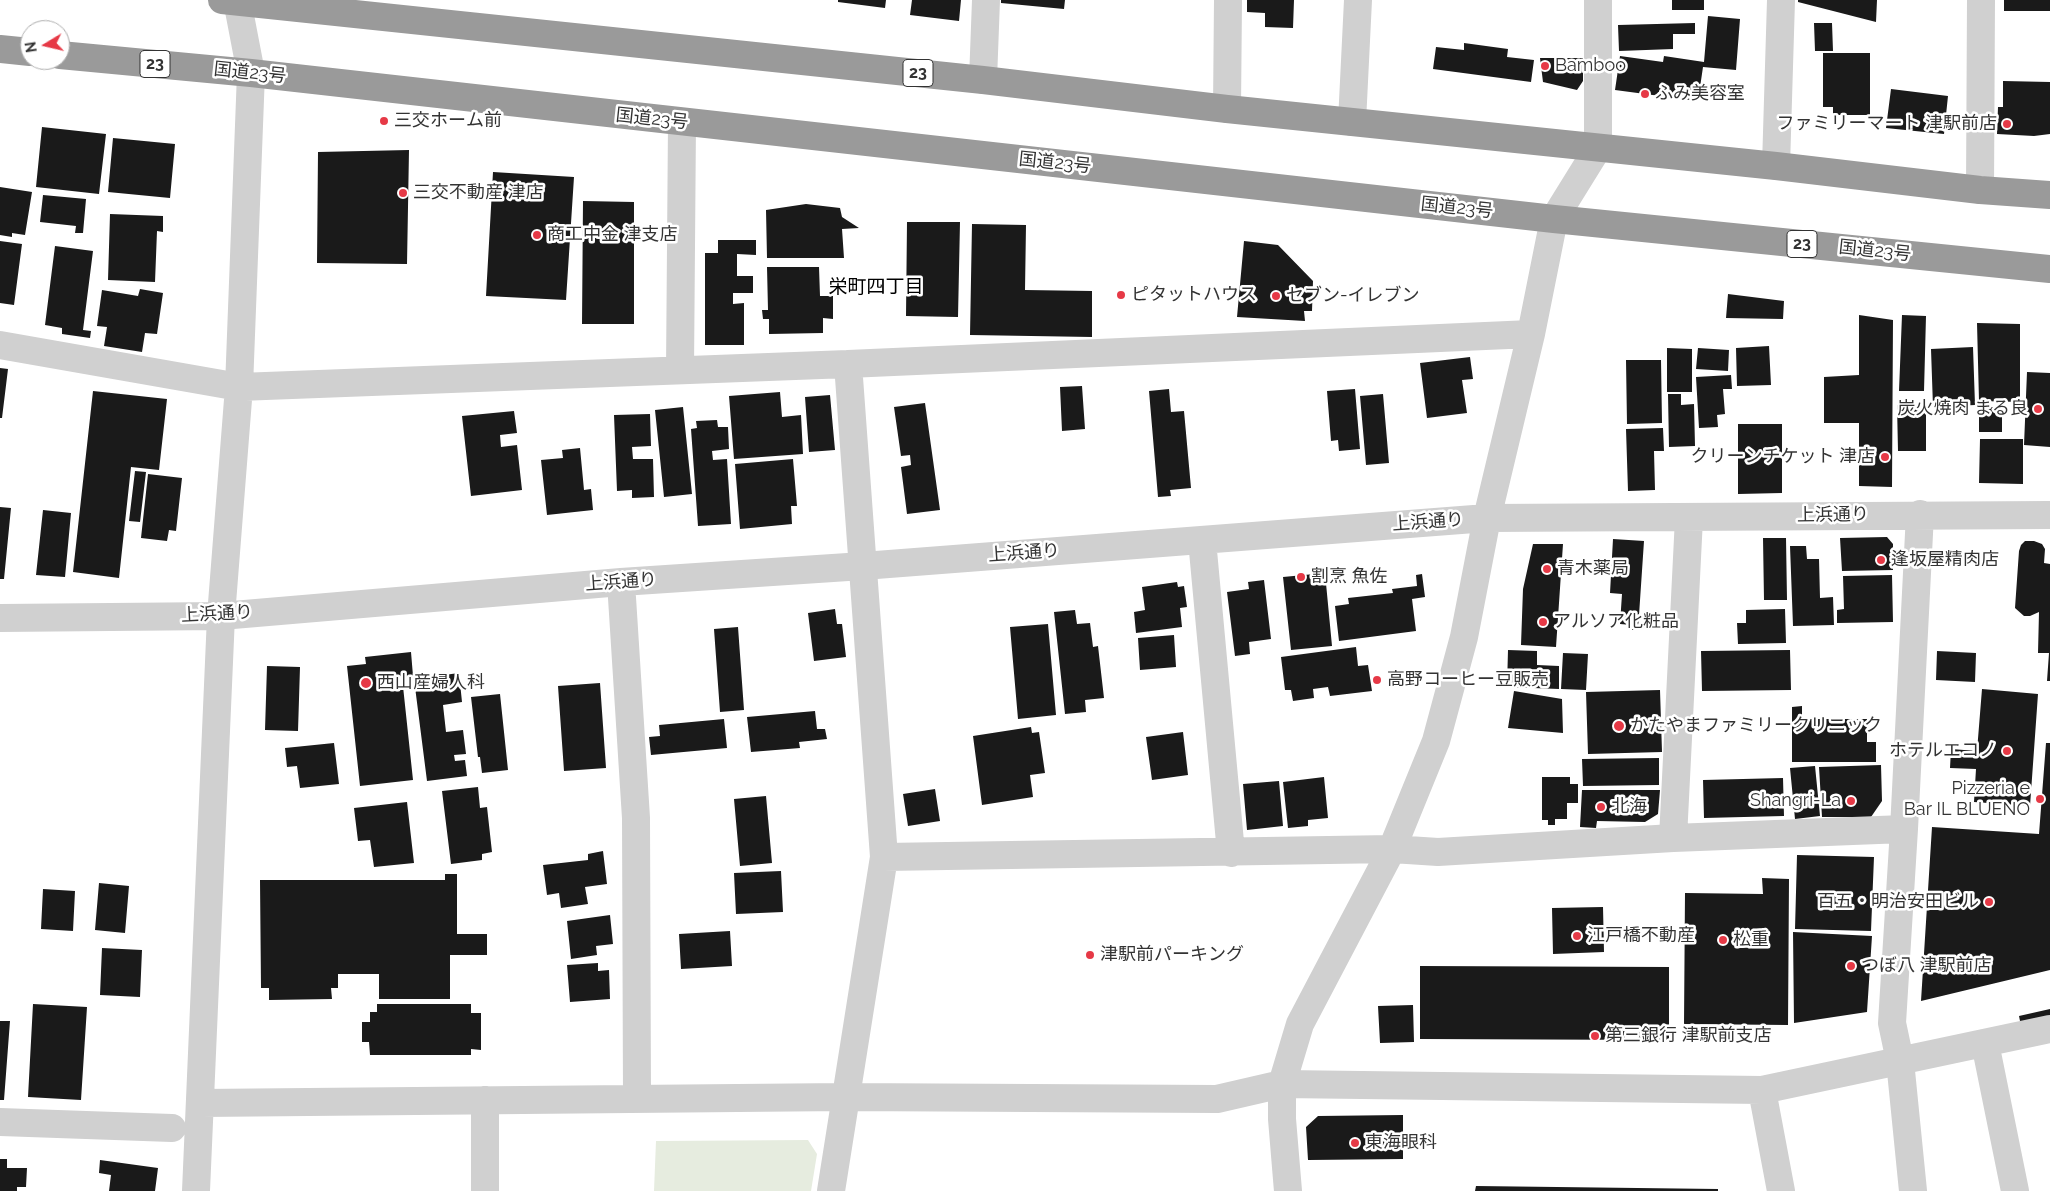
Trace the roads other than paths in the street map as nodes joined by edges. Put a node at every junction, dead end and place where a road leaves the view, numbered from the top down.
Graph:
1 (986, 0) edge
2 (1228, 0) edge
3 (1358, 0) edge
4 (1598, 0) edge
5 (1782, 0) edge
6 (1980, 0) edge
7 (232, 1) edge
8 (0, 49) edge
9 (20, 51) edge
10 (70, 55) edge
11 (251, 73) junction
12 (983, 80) junction
13 (1227, 109) junction
14 (682, 122) junction
15 (1352, 122) junction
16 (1598, 148) junction
17 (1776, 166) junction
18 (1980, 190) junction
19 (2050, 195) edge
20 (1554, 219) junction
21 (2050, 269) edge
22 (1531, 334) junction
23 (0, 345) edge
24 (848, 364) junction
25 (680, 370) junction
26 (239, 387) junction
27 (1920, 514) junction
28 (2050, 514) edge
29 (1487, 518) junction
30 (1689, 518) junction
31 (1202, 540) junction
32 (864, 566) junction
33 (621, 582) junction
34 (221, 616) junction
35 (0, 618) edge
36 (1904, 829) junction
37 (1673, 838) junction
38 (1392, 849) junction
39 (1231, 853) junction
40 (884, 857) junction
41 (2050, 1030) edge
42 (1985, 1043) junction
43 (1900, 1061) junction
44 (1282, 1084) junction
45 (1762, 1090) junction
46 (845, 1097) junction
47 (637, 1099) junction
48 (485, 1100) junction
49 (201, 1102) junction
50 (0, 1122) edge
51 (172, 1128) dead end
52 (196, 1191) edge
53 (485, 1191) edge
54 (831, 1191) edge
55 (1288, 1191) edge
56 (1781, 1191) edge
57 (1913, 1191) edge
58 (2015, 1191) edge

1 - 12 street
2 - 13 street
3 - 15 street
4 - 16 street
5 - 17 street
6 - 18 street
7 - 11 street
7 - 12 highway, 23
8 - 9 highway
10 - 11 highway, 国道23号 / 23
11 - 14 highway, 国道23号 / 23
11 - 26 street
12 - 13 highway, 23
13 - 15 highway, 23
14 - 20 highway, 国道23号 / 23
14 - 25 street
15 - 16 highway, 23
16 - 17 highway, 23
16 - 20 street
17 - 18 highway, 23
18 - 19 highway, 23
20 - 21 highway, 国道23号 / 23
20 - 22 street
22 - 24 street
22 - 29 street
23 - 26 street
24 - 25 street
24 - 32 street
25 - 26 street
26 - 34 street
27 - 28 street, 上浜通り
27 - 30 street, 上浜通り
27 - 36 street
29 - 30 street, 上浜通り
29 - 31 street, 上浜通り
29 - 38 street
30 - 37 street
31 - 32 street, 上浜通り
31 - 39 street
32 - 33 street, 上浜通り
32 - 40 street
33 - 34 street, 上浜通り
33 - 47 street
34 - 35 street, 上浜通り
34 - 49 street
36 - 37 street
36 - 43 street
37 - 38 street
38 - 39 street
38 - 44 street
39 - 40 street
40 - 46 street
41 - 42 street
42 - 43 street
42 - 58 street
43 - 45 street
43 - 57 street
44 - 45 street
44 - 46 street
44 - 55 street
45 - 56 street
46 - 47 street
46 - 54 street
47 - 48 street
48 - 49 street
48 - 53 street
49 - 52 street
50 - 51 street

